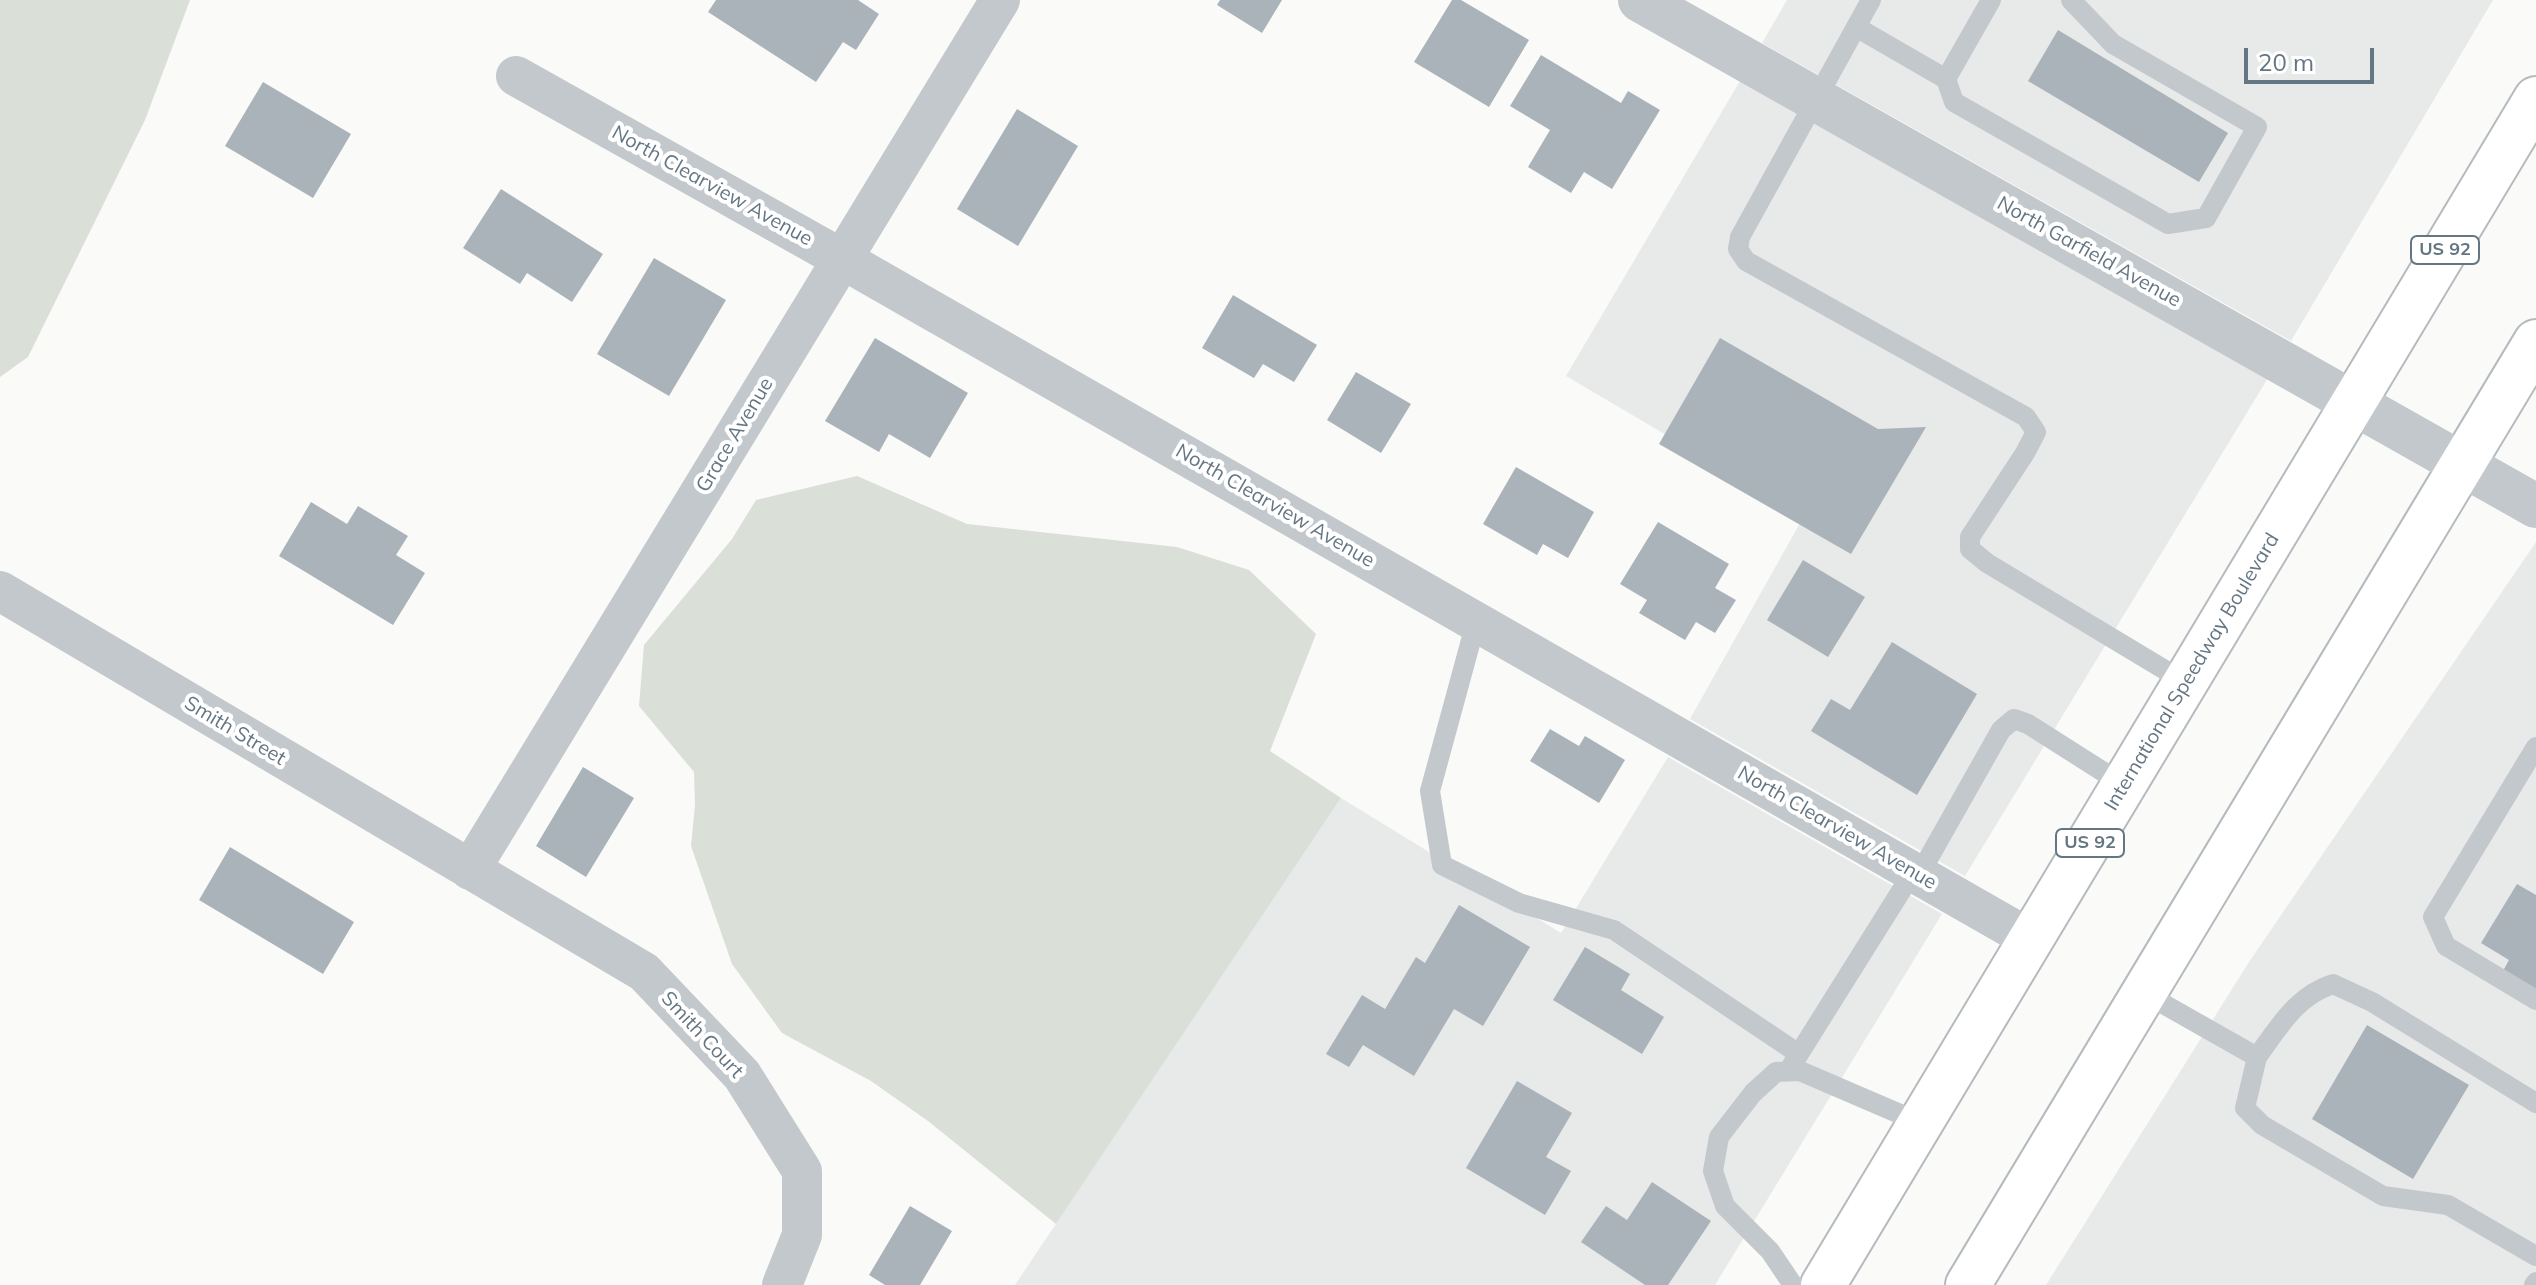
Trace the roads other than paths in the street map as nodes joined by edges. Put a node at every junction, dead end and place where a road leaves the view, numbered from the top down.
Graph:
1 (1000, 0) edge
2 (1640, 0) edge
3 (1871, 0) edge
4 (1991, 0) edge
5 (2071, 0) edge
6 (1856, 27) junction
7 (516, 76) dead end
8 (1946, 79) junction
9 (1816, 99) junction
10 (2536, 99) edge
11 (842, 259) junction
12 (2536, 342) edge
13 (2354, 401) junction
14 (2464, 463) junction
15 (2536, 506) edge
16 (0, 591) edge
17 (1476, 622) junction
18 (2185, 682) junction
19 (2536, 747) edge
20 (2124, 785) junction
21 (470, 870) junction
22 (1916, 873) junction
23 (2032, 940) junction
24 (2144, 993) junction
25 (2536, 1000) edge
26 (2257, 1057) junction
27 (1794, 1063) junction
28 (2536, 1103) edge
29 (1921, 1123) junction
30 (2536, 1256) edge
31 (782, 1285) edge
32 (1793, 1285) edge
33 (1823, 1285) edge
34 (1968, 1285) edge

1 - 11 street, Grace Avenue
2 - 9 street, North Garfield Avenue
3 - 6 lane
4 - 8 lane
5 - 8 lane
6 - 8 lane
6 - 9 lane
7 - 11 street, North Clearview Avenue
9 - 13 street, North Garfield Avenue
9 - 18 lane
10 - 13 main road, International Speedway Boulevard / US 92
11 - 17 street, North Clearview Avenue
11 - 21 street, Grace Avenue
12 - 14 main road
13 - 14 street, North Garfield Avenue
13 - 18 main road, International Speedway Boulevard / US 92
14 - 15 street, North Garfield Avenue
14 - 24 main road
16 - 21 street, Smith Street
17 - 22 street, North Clearview Avenue
17 - 27 lane
18 - 20 main road, International Speedway Boulevard / US 92
19 - 25 lane
20 - 22 lane
20 - 23 main road, International Speedway Boulevard / US 92
21 - 31 street, Smith Court
22 - 23 street, North Clearview Avenue
22 - 27 lane
23 - 29 main road, International Speedway Boulevard / US 92
24 - 26 lane
24 - 34 main road
26 - 28 lane
26 - 30 lane
27 - 29 lane
27 - 32 lane
29 - 33 main road, International Speedway Boulevard / US 92

